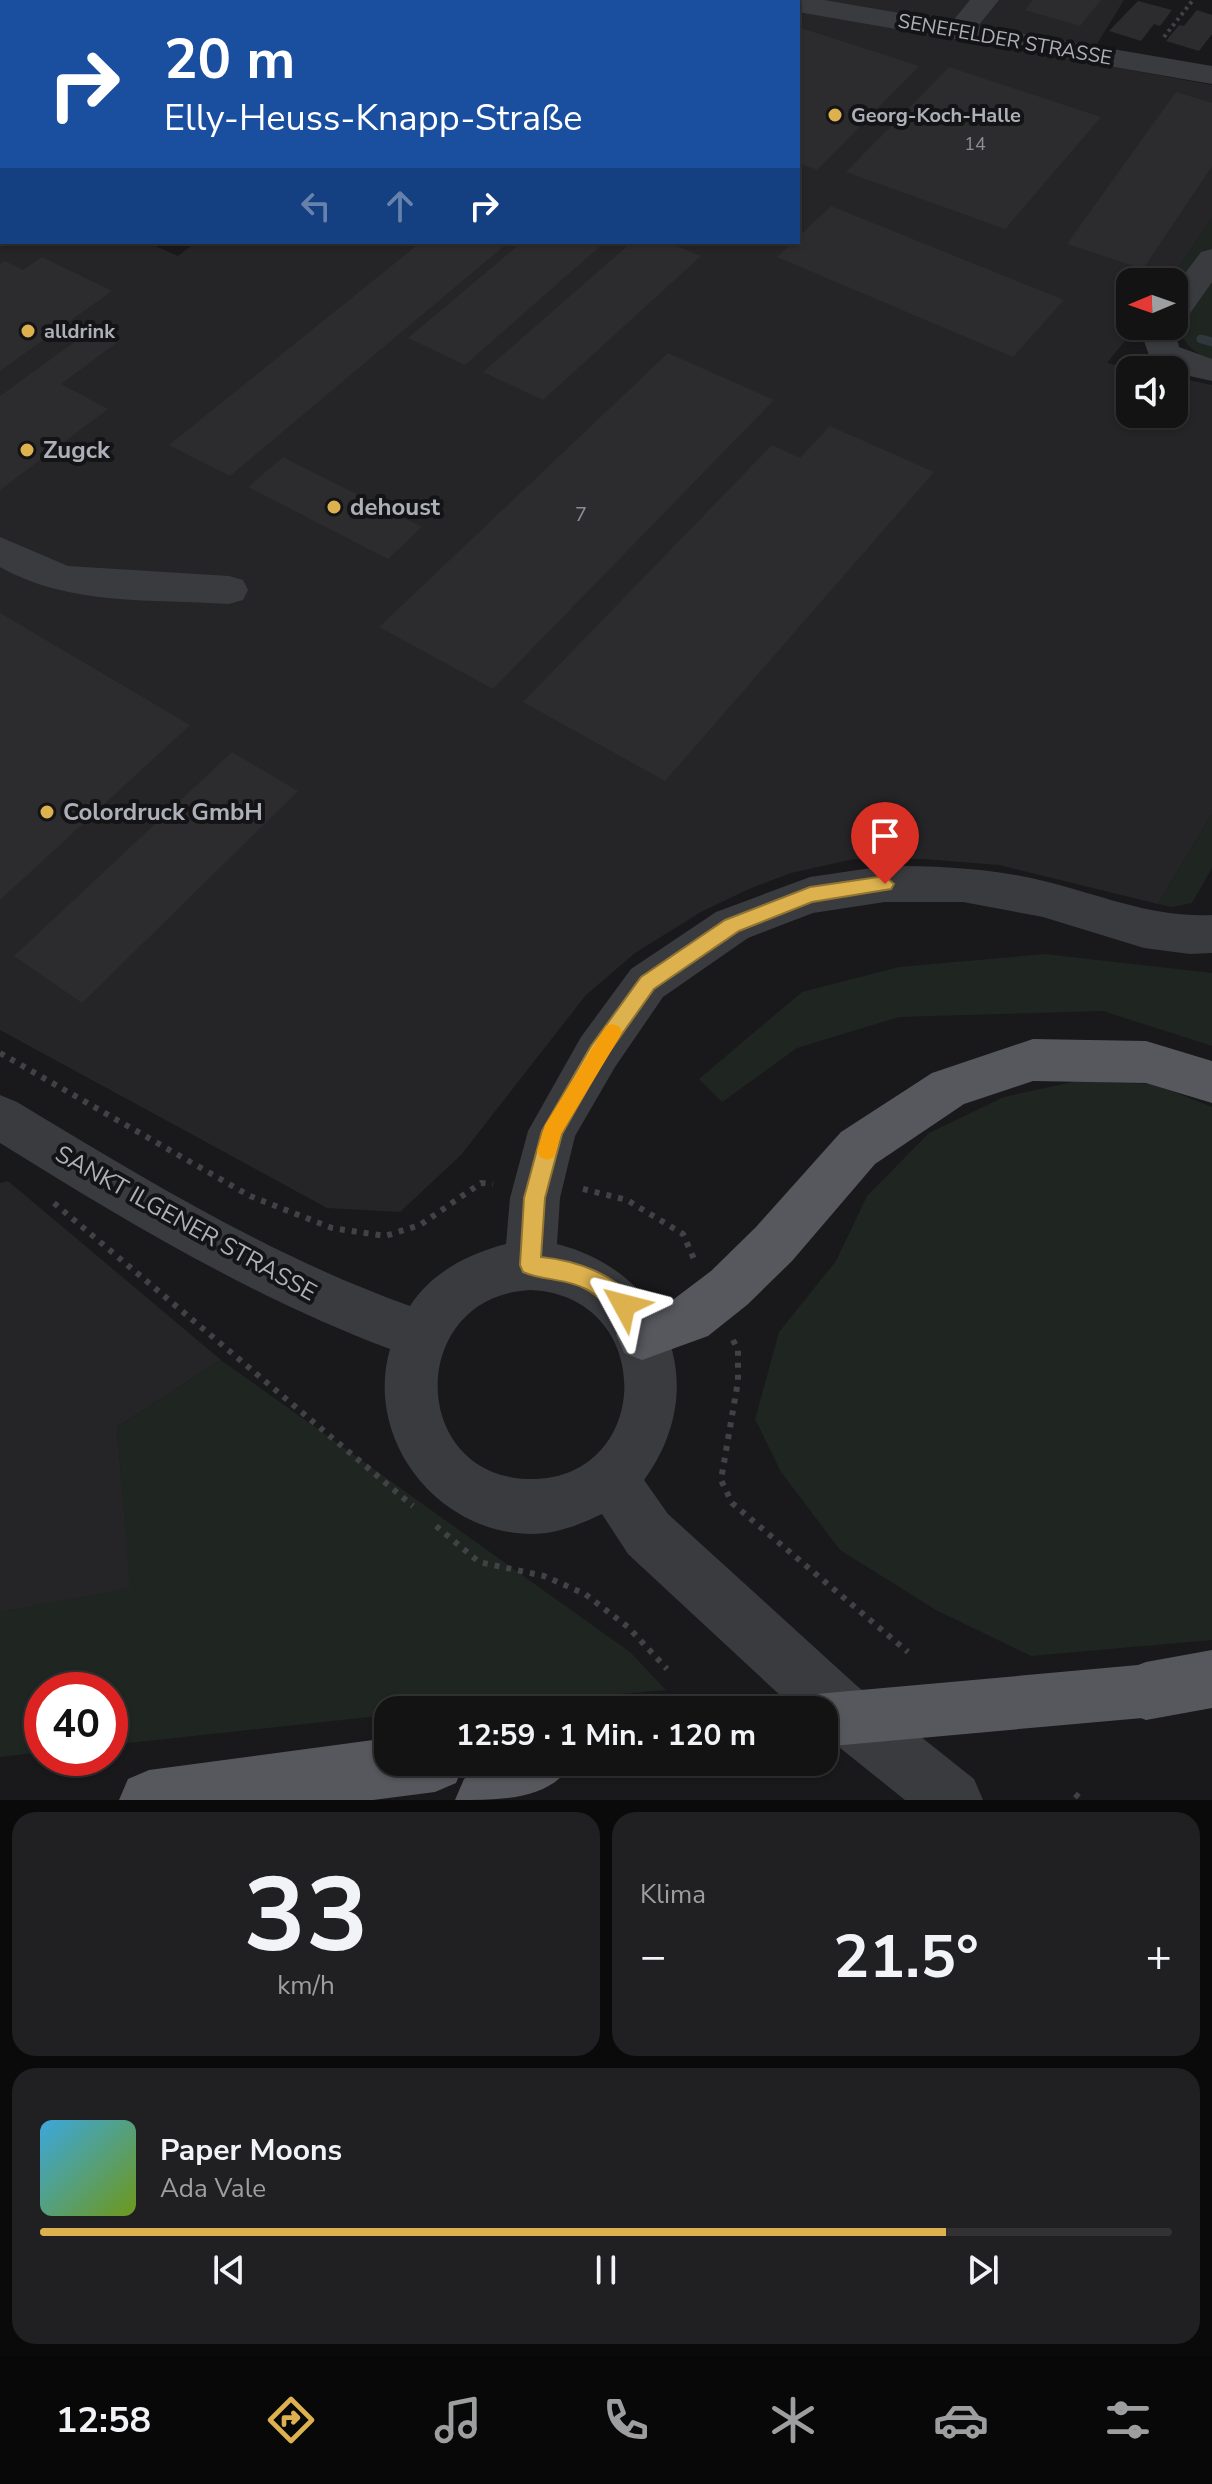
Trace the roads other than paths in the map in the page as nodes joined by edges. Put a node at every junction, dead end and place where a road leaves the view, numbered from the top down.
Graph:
1 (985, 0) edge
2 (800, 4) edge
3 (958, 32) junction
4 (1212, 75) edge
5 (1212, 259) edge
6 (1188, 292) edge
7 (1160, 340) edge
8 (1212, 370) edge
9 (0, 550) edge
10 (229, 590) dead end
11 (1212, 934) edge
12 (1212, 1082) edge
13 (0, 1117) edge
14 (530, 1265) junction
15 (642, 1335) junction
16 (422, 1336) junction
17 (609, 1477) junction
18 (1212, 1679) edge
19 (1212, 1688) edge
20 (1146, 1691) junction
21 (813, 1696) edge
22 (838, 1712) edge
23 (838, 1719) edge
24 (374, 1770) edge
25 (522, 1776) edge
26 (149, 1800) edge
27 (485, 1800) edge
28 (953, 1800) edge

1 - 3 street
2 - 3 street, SENEFELDER STRASSE
3 - 4 street, SENEFELDER STRASSE
5 - 6 street
7 - 8 street
9 - 10 street
11 - 14 street
12 - 15 main road
13 - 16 street, SANKT ILGENER STRASSE
14 - 15 street
14 - 16 street
15 - 17 street
16 - 17 street
17 - 21 street
18 - 20 main road
19 - 20 main road
20 - 22 main road, bridge
23 - 28 street
24 - 26 main road
25 - 27 main road

